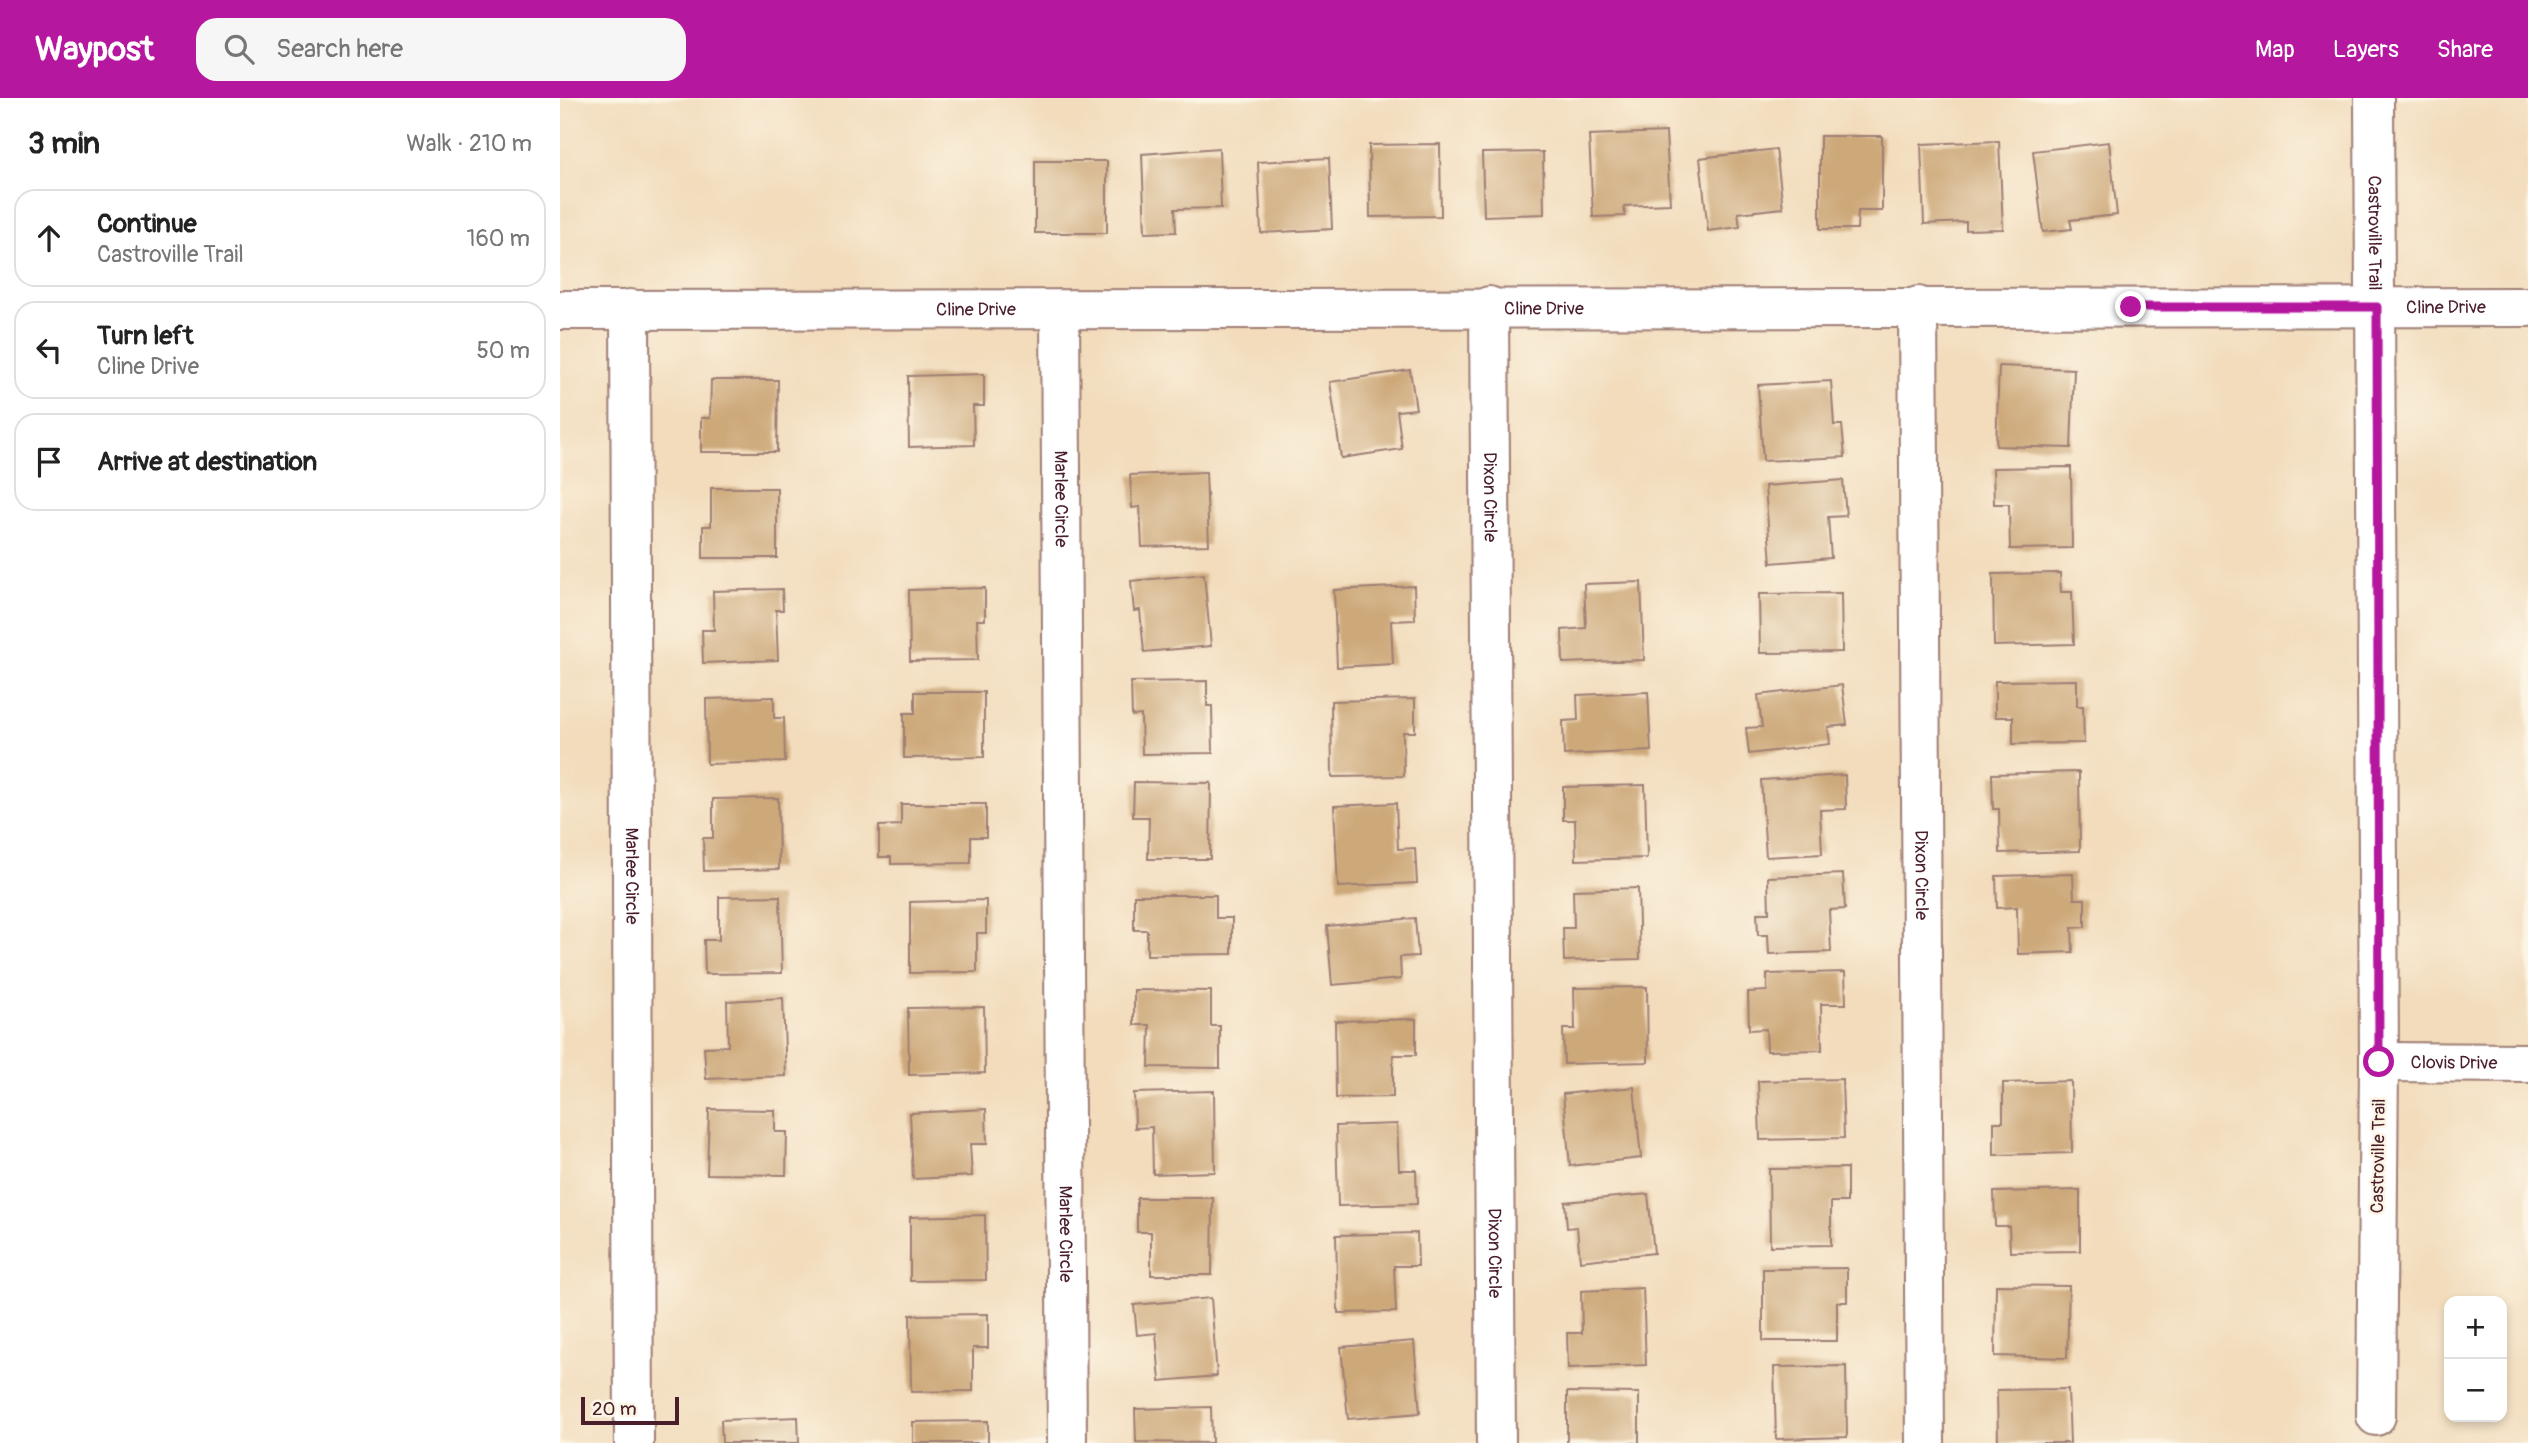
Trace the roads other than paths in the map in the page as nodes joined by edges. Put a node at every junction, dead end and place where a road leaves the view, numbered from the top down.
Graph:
1 (2374, 98) edge
2 (1489, 306) junction
3 (1918, 306) junction
4 (2377, 307) junction
5 (2528, 307) edge
6 (630, 309) junction
7 (560, 310) edge
8 (1060, 310) junction
9 (2379, 1062) junction
10 (2528, 1063) edge
11 (2376, 1416) dead end
12 (634, 1443) edge
13 (1067, 1443) edge
14 (1496, 1443) edge
15 (1925, 1443) edge

1 - 4 street, Castroville Trail
2 - 3 street, Cline Drive
2 - 8 street, Cline Drive
2 - 14 street, Dixon Circle
3 - 4 street, Cline Drive
3 - 15 street, Dixon Circle
4 - 5 street, Cline Drive
4 - 9 street, Castroville Trail
6 - 7 street, Cline Drive
6 - 8 street, Cline Drive
6 - 12 street, Marlee Circle
8 - 13 street, Marlee Circle
9 - 10 street, Clovis Drive
9 - 11 street, Castroville Trail

